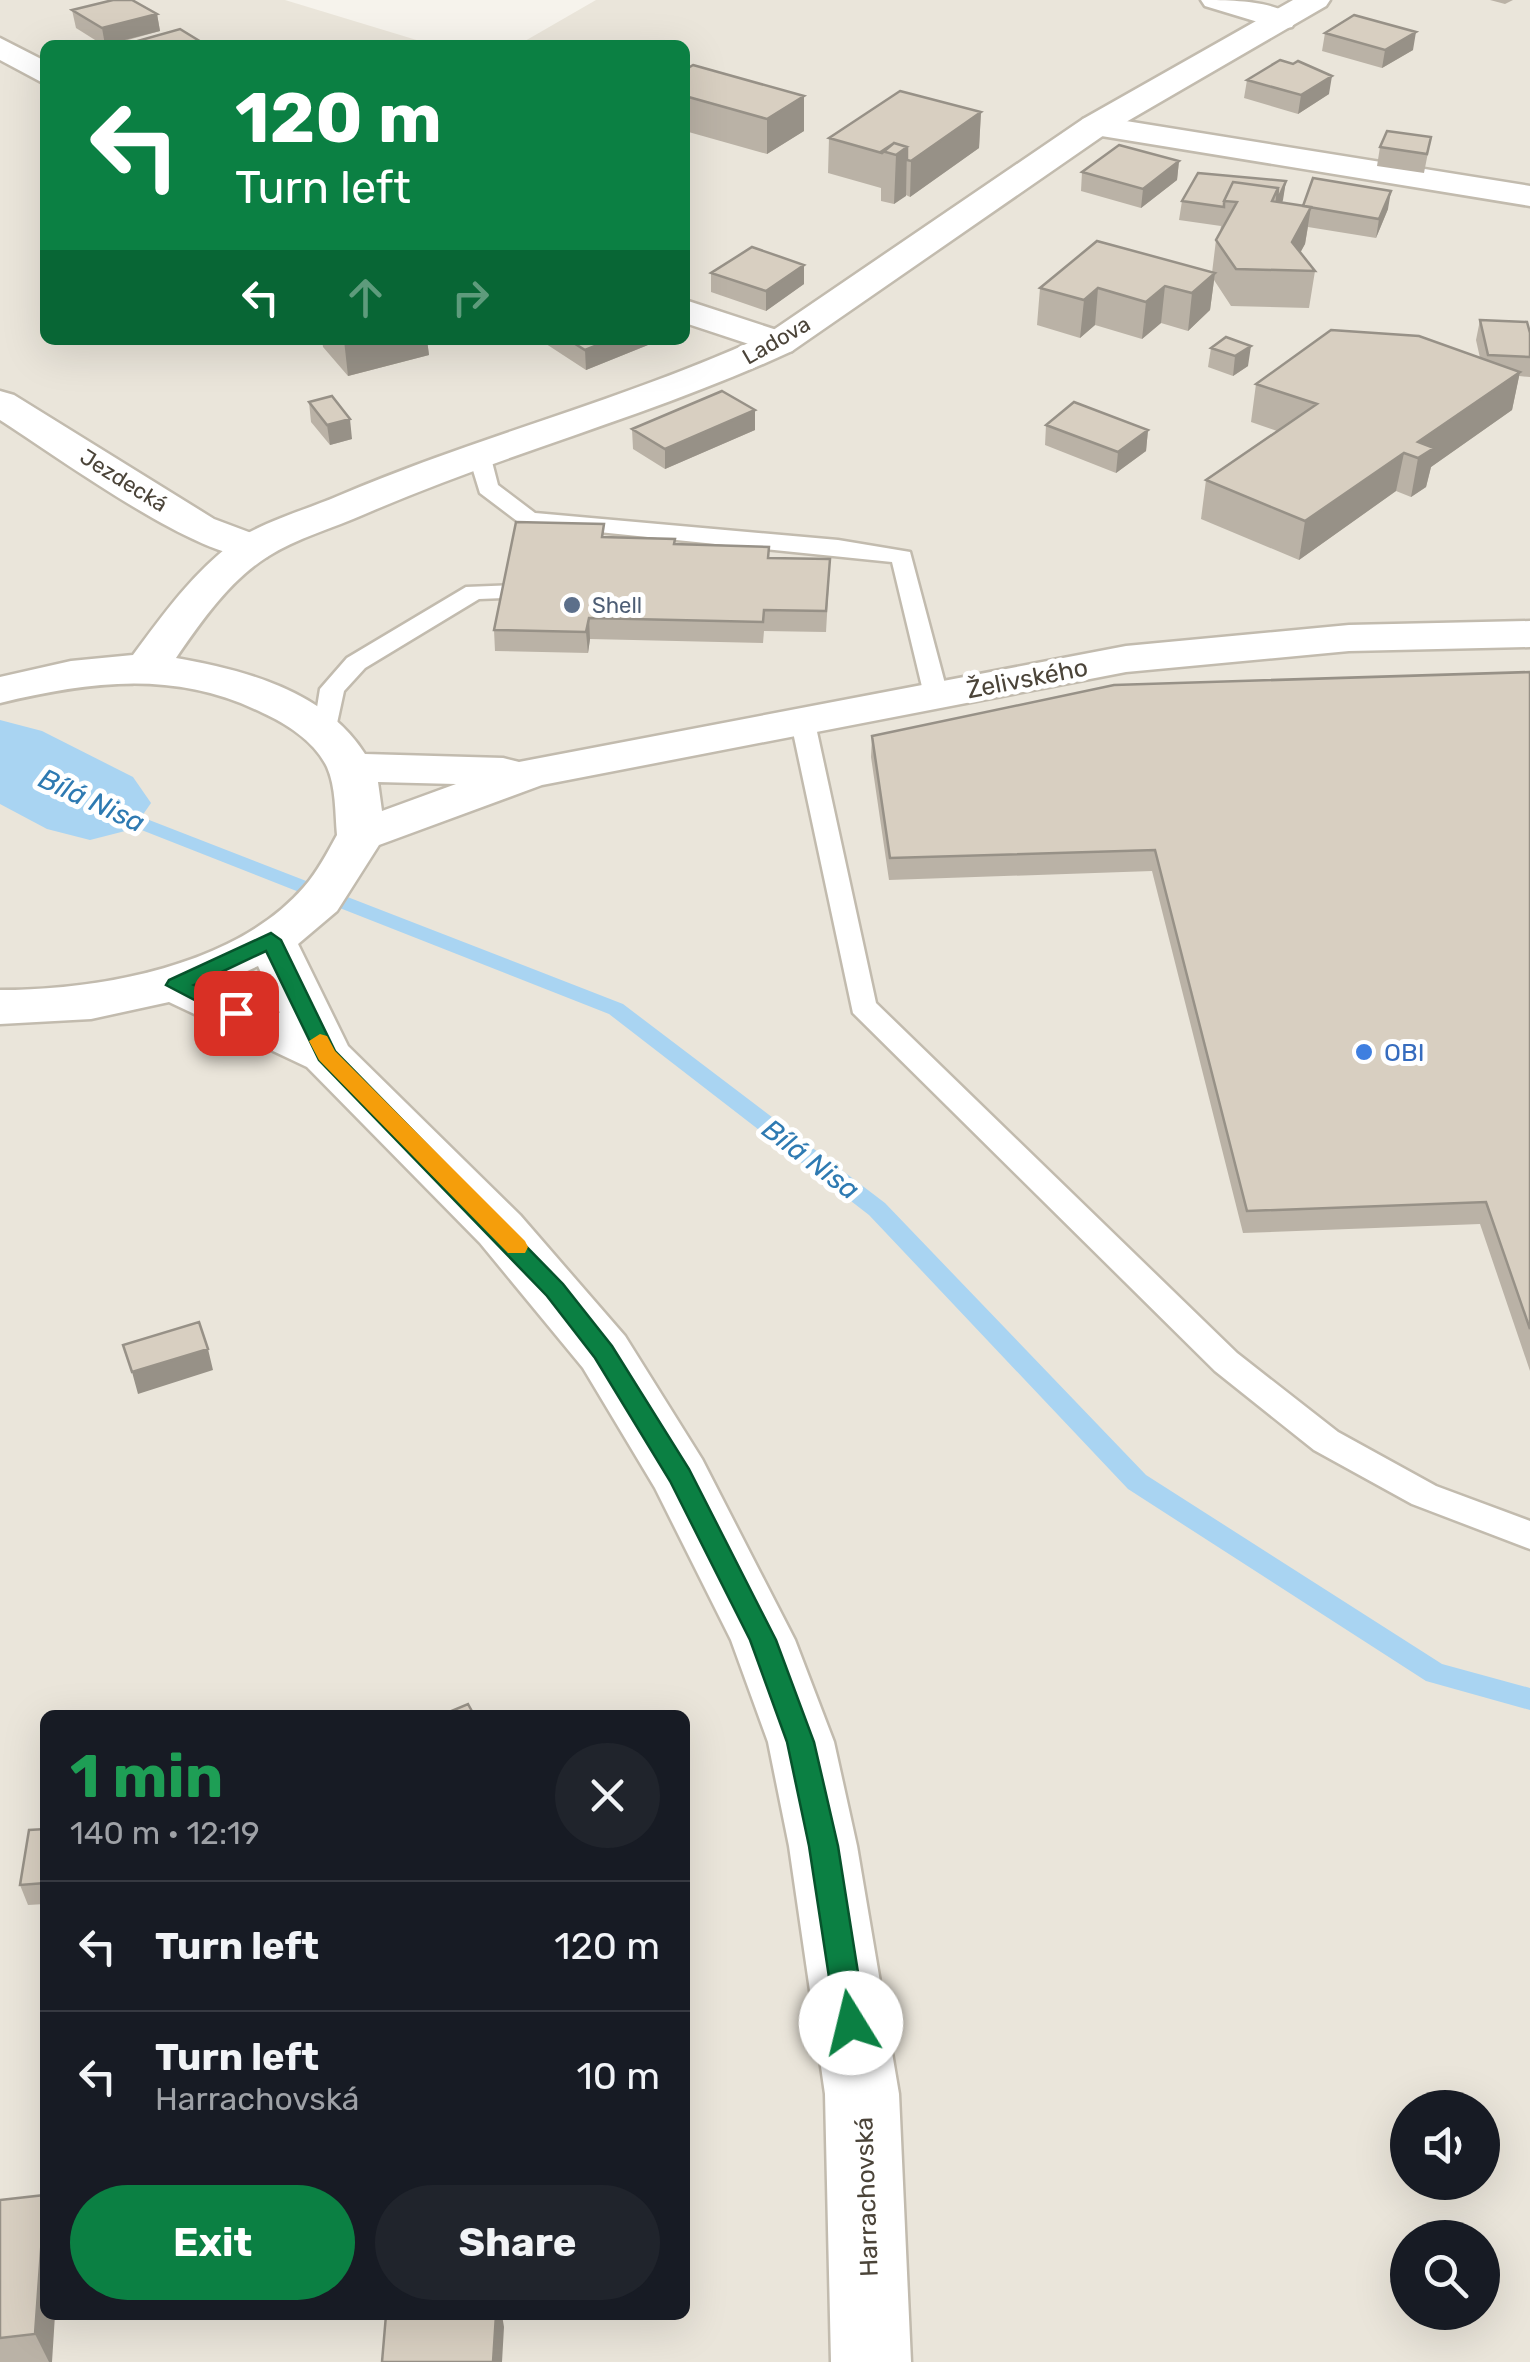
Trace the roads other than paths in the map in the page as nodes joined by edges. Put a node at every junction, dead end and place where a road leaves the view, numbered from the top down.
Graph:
1 (1216, 0) edge
2 (1316, 0) edge
3 (1281, 20) junction
4 (0, 48) edge
5 (40, 71) edge
6 (1095, 126) junction
7 (1530, 196) edge
8 (690, 313) edge
9 (779, 343) junction
10 (0, 402) edge
11 (479, 454) junction
12 (650, 531) junction
13 (252, 548) junction
14 (641, 561) edge
15 (573, 591) edge
16 (198, 596) junction
17 (1530, 634) edge
18 (146, 668) junction
19 (226, 682) junction
20 (0, 690) edge
21 (936, 695) junction
22 (802, 718) junction
23 (337, 750) junction
24 (530, 773) junction
25 (355, 846) junction
26 (271, 940) junction
27 (176, 985) junction
28 (0, 1008) edge
29 (326, 1054) junction
30 (1530, 1535) edge
31 (871, 2362) edge

1 - 3 street
2 - 3 street, Ladova
3 - 6 street, Ladova
4 - 5 street
6 - 7 street
6 - 9 street, Ladova
8 - 9 street
9 - 11 street, Ladova
10 - 13 street, Jezdecká
11 - 12 lane
11 - 13 street, Ladova
12 - 14 lane
12 - 21 lane
13 - 16 street, Ladova
15 - 23 lane
16 - 18 street, Ladova
16 - 19 street
17 - 21 street, Želivského
18 - 19 street
18 - 20 street
19 - 23 street
21 - 22 street, Želivského
22 - 24 street, Želivského
22 - 30 lane
23 - 24 street, Želivského
23 - 25 street
24 - 25 street, Želivského
25 - 26 street
26 - 27 street
26 - 29 street, Harrachovská
27 - 28 street
27 - 29 street, Harrachovská
29 - 31 street, Harrachovská

